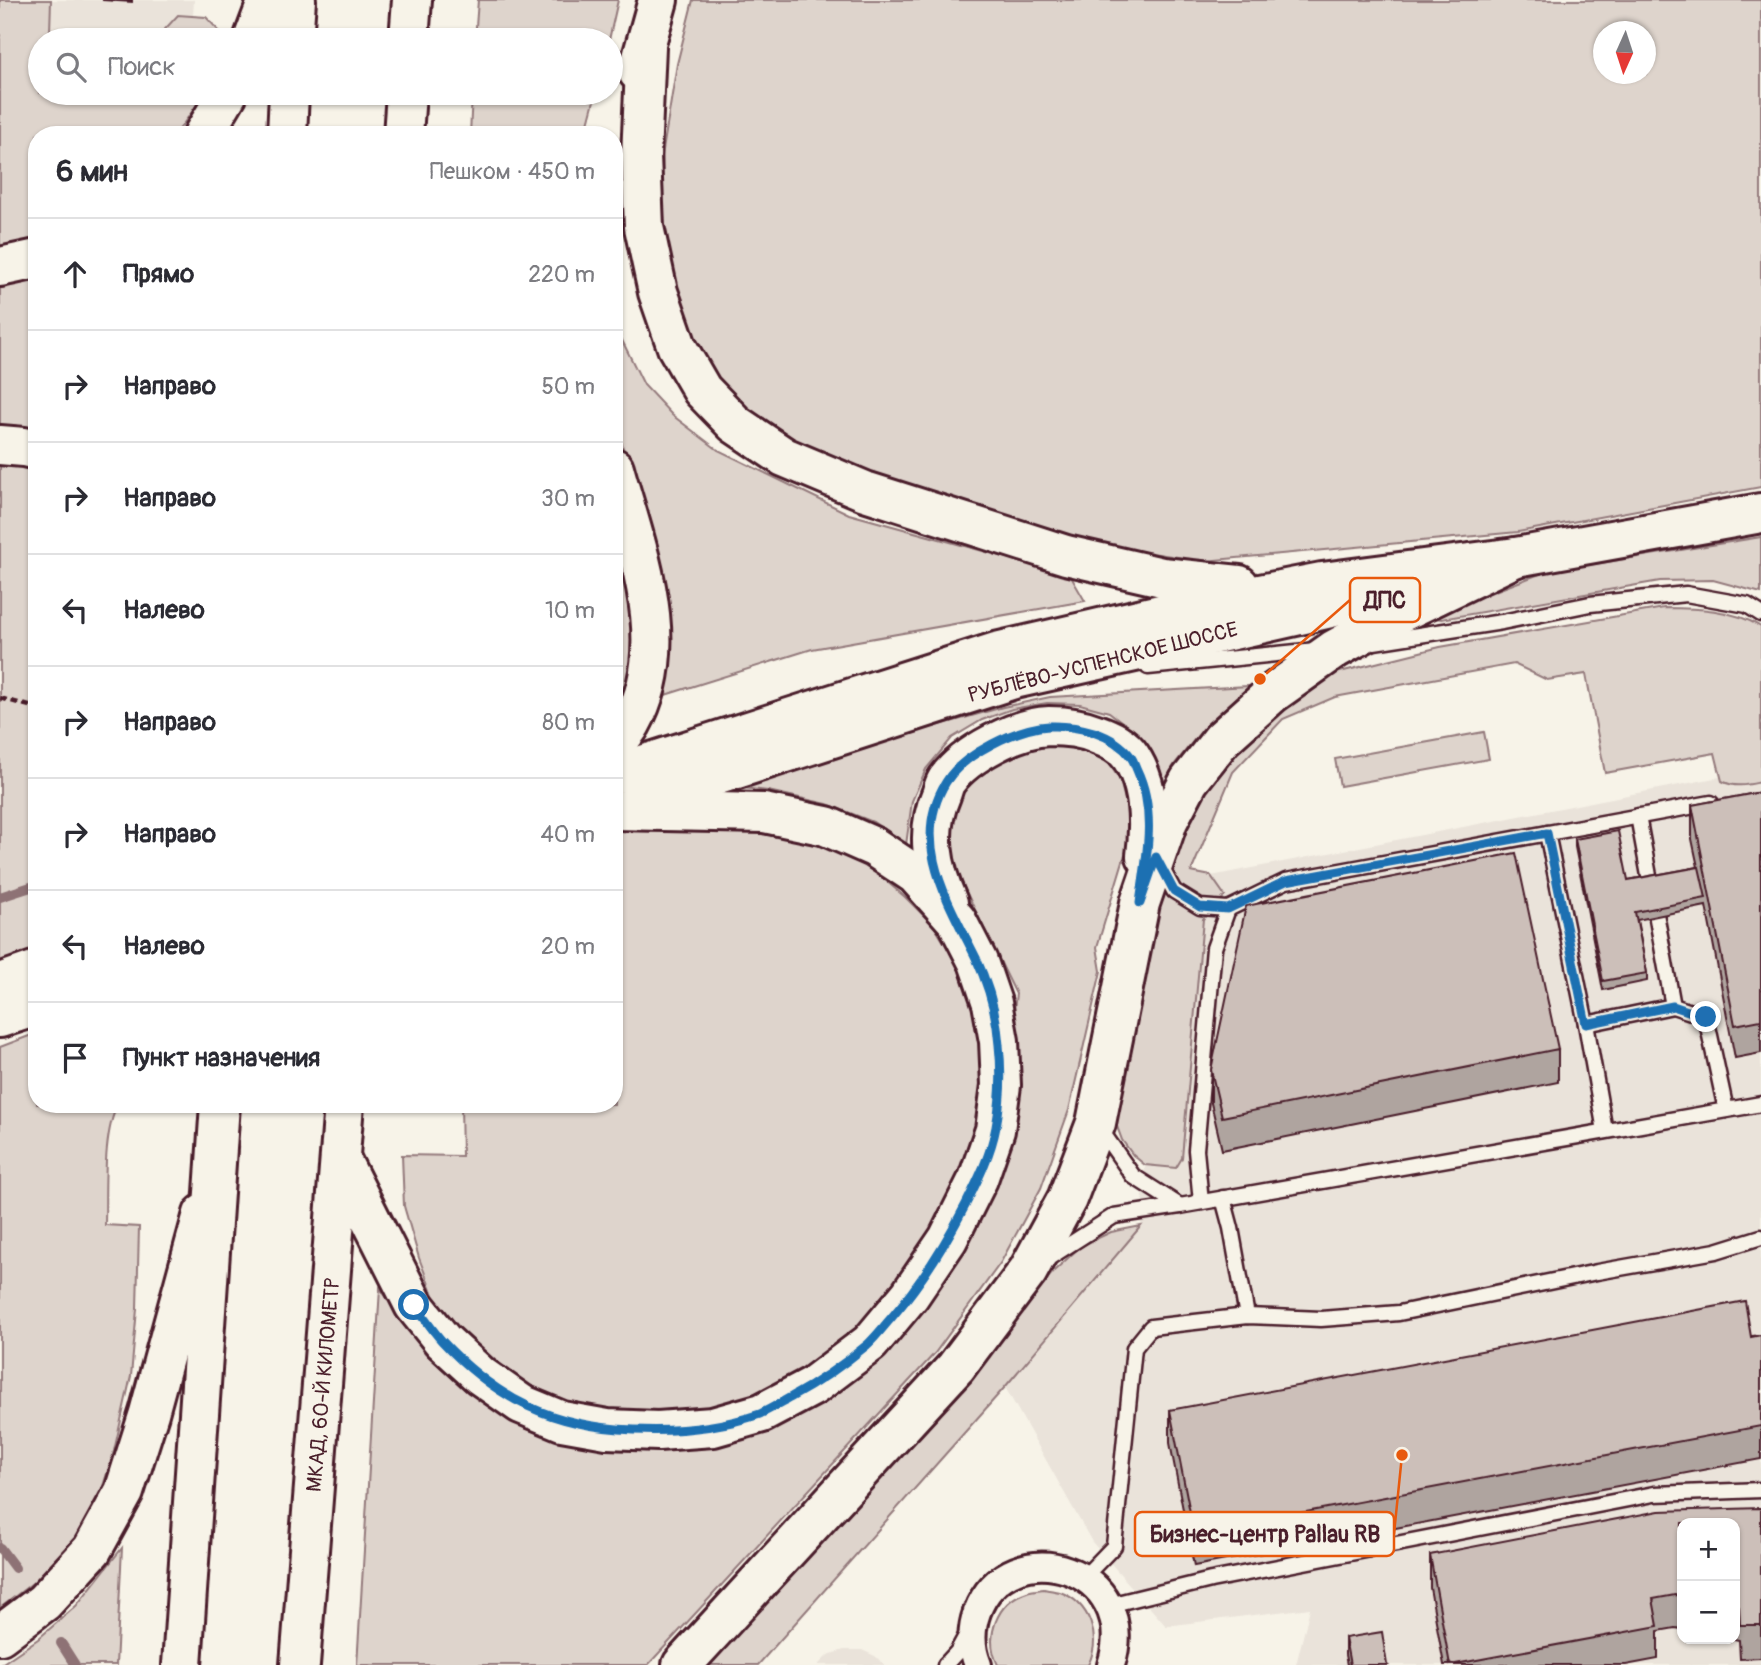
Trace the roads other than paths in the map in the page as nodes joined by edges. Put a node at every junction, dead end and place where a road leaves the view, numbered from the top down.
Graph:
1 (268, 0) edge
2 (296, 0) edge
3 (412, 0) edge
4 (658, 0) edge
5 (258, 28) edge
6 (294, 28) edge
7 (410, 28) edge
8 (646, 47) junction
9 (221, 105) edge
10 (288, 105) edge
11 (405, 105) edge
12 (208, 126) edge
13 (287, 126) edge
14 (404, 126) edge
15 (622, 126) edge
16 (28, 261) edge
17 (0, 267) edge
18 (0, 445) edge
19 (28, 448) edge
20 (623, 500) edge
21 (1761, 513) edge
22 (1516, 558) junction
23 (1322, 582) junction
24 (1761, 614) edge
25 (1335, 649) junction
26 (1014, 679) junction
27 (623, 734) edge
28 (623, 771) edge
29 (1720, 801) edge
30 (623, 806) edge
31 (623, 809) edge
32 (1638, 816) junction
33 (1547, 833) junction
34 (1156, 857) junction
35 (1140, 903) junction
36 (1228, 909) junction
37 (957, 921) junction
38 (28, 973) edge
39 (0, 983) edge
40 (1673, 1006) junction
41 (28, 1009) edge
42 (0, 1018) edge
43 (1586, 1024) junction
44 (1761, 1104) edge
45 (1726, 1110) junction
46 (219, 1113) edge
47 (343, 1113) edge
48 (1096, 1123) junction
49 (1605, 1131) junction
50 (341, 1154) junction
51 (217, 1156) junction
52 (1223, 1198) junction
53 (1201, 1202) junction
54 (1180, 1206) junction
55 (1761, 1237) edge
56 (1028, 1271) junction
57 (1247, 1316) junction
58 (1761, 1490) edge
59 (1084, 1577) junction
60 (1109, 1605) junction
61 (974, 1621) junction
62 (0, 1635) edge
63 (182, 1665) edge
64 (300, 1665) edge
65 (682, 1665) edge
66 (945, 1665) edge
67 (978, 1665) edge
68 (1111, 1665) edge

1 - 5 main road
2 - 6 main road
3 - 7 main road
4 - 8 main road
8 - 15 main road
8 - 23 main road
9 - 12 main road
10 - 13 main road
11 - 14 main road
16 - 17 main road
18 - 19 main road
20 - 27 main road
21 - 22 main road, РУБЛЁВО-УСПЕНСКОЕ ШОССЕ
22 - 23 main road, РУБЛЁВО-УСПЕНСКОЕ ШОССЕ
22 - 25 main road
22 - 26 main road, РУБЛЁВО-УСПЕНСКОЕ ШОССЕ
23 - 28 main road, РУБЛЁВО-УСПЕНСКОЕ ШОССЕ
24 - 25 lane
25 - 26 lane
25 - 34 main road
26 - 30 main road, РУБЛЁВО-УСПЕНСКОЕ ШОССЕ
29 - 32 lane
31 - 37 main road
32 - 33 lane
32 - 40 lane
33 - 36 lane
33 - 43 lane
34 - 35 main road
34 - 36 lane
35 - 37 main road
35 - 48 main road
36 - 53 lane
37 - 50 main road
38 - 39 main road
40 - 43 lane
40 - 45 lane
41 - 42 main road
43 - 49 lane
44 - 45 lane
45 - 49 lane
46 - 51 main road
47 - 50 main road, МКАД, 60-Й КИЛОМЕТР
48 - 54 lane
48 - 56 main road
49 - 52 lane
50 - 64 main road, МКАД, 60-Й КИЛОМЕТР
51 - 62 main road
51 - 63 main road
52 - 53 lane
52 - 57 lane
53 - 54 lane
54 - 56 lane
55 - 57 lane
56 - 65 main road
57 - 59 lane
58 - 60 lane
59 - 60 street
59 - 61 street
60 - 68 street
61 - 66 lane
61 - 67 street

